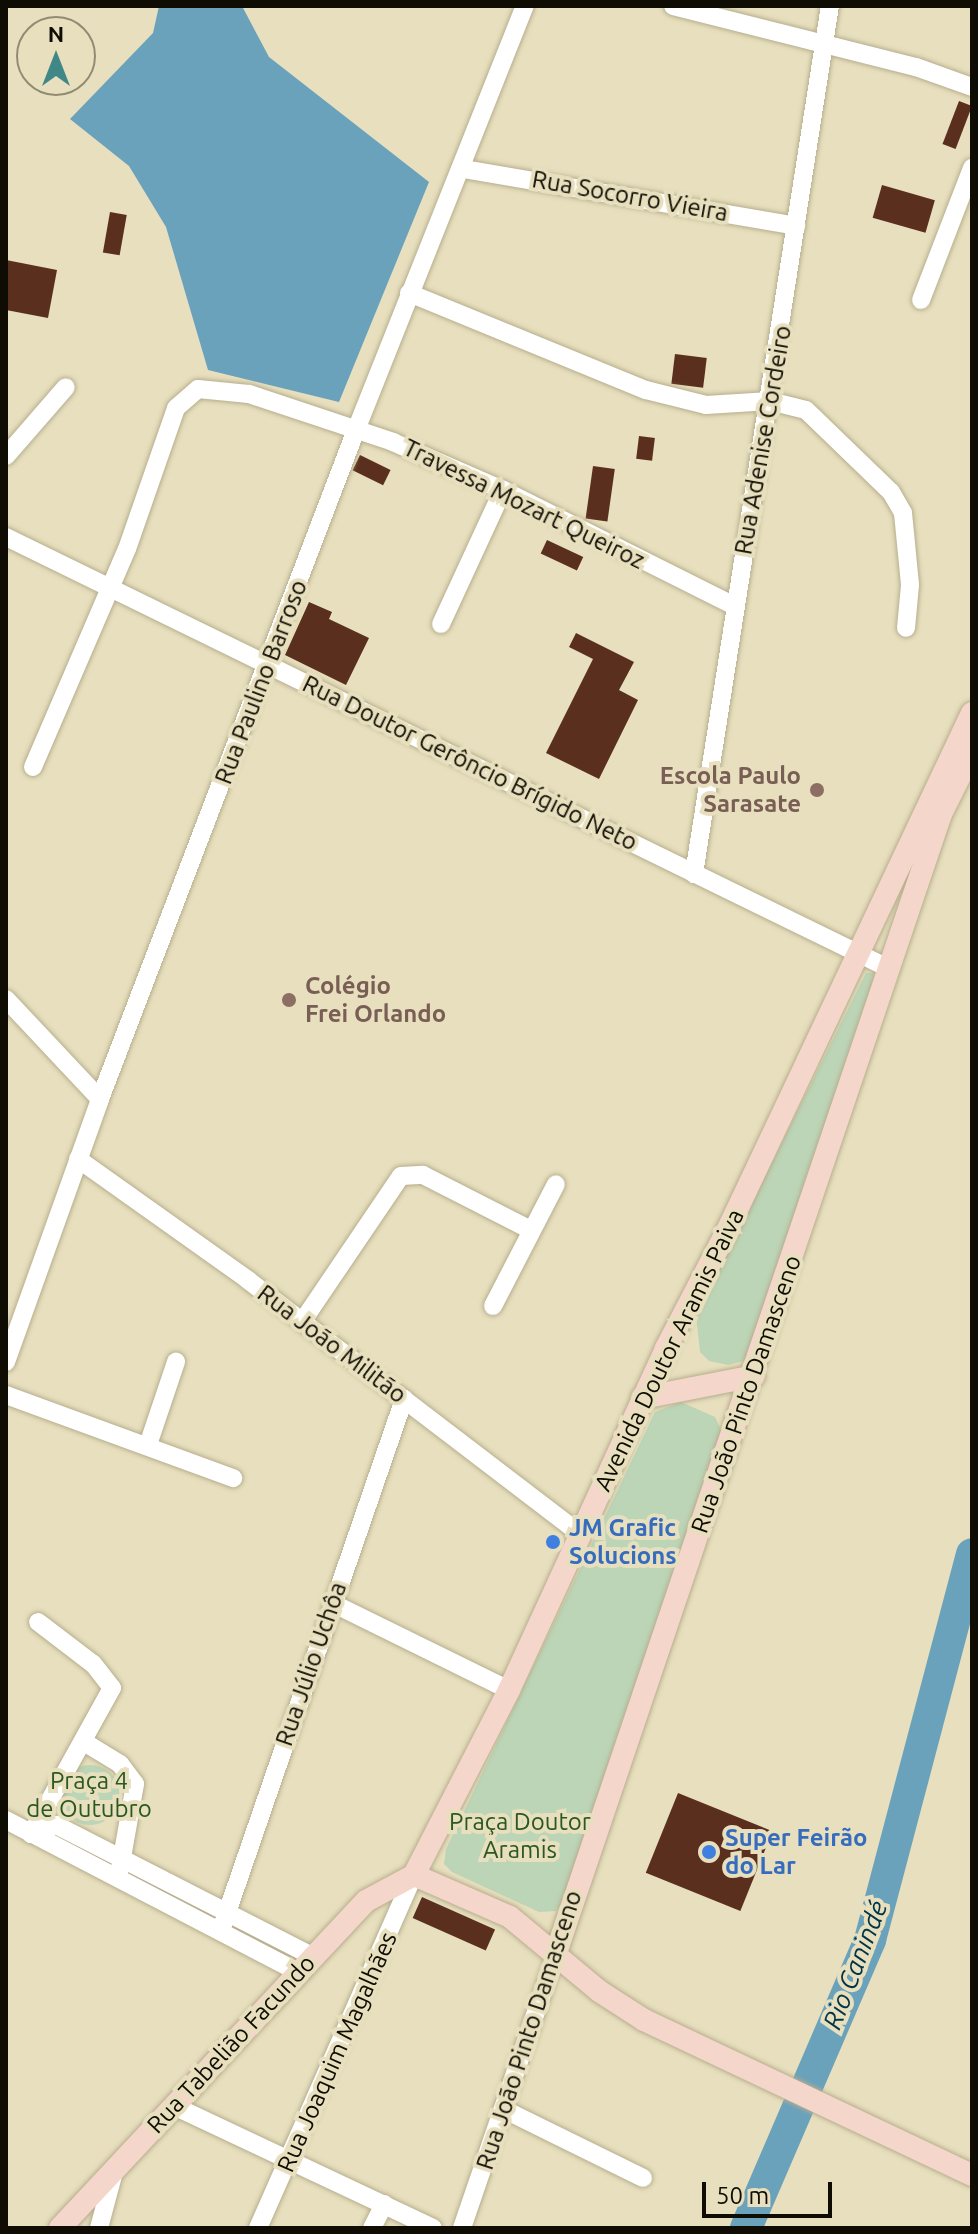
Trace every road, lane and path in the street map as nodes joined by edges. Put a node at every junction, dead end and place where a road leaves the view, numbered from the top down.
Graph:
1 (673, 6) edge
2 (830, 6) edge
3 (520, 10) edge
4 (699, 10) edge
5 (825, 45) junction
6 (972, 87) edge
7 (972, 168) edge
8 (463, 169) junction
9 (959, 202) junction
10 (972, 219) edge
11 (796, 226) junction
12 (409, 293) junction
13 (921, 300) dead end
14 (66, 387) dead end
15 (770, 401) junction
16 (356, 430) junction
17 (6, 456) edge
18 (503, 490) junction
19 (6, 537) edge
20 (111, 588) junction
21 (735, 606) junction
22 (441, 624) dead end
23 (906, 628) dead end
24 (268, 665) junction
25 (972, 713) edge
26 (972, 752) edge
27 (33, 767) dead end
28 (694, 874) junction
29 (858, 952) junction
30 (890, 969) junction
31 (6, 999) edge
32 (100, 1099) junction
33 (78, 1159) junction
34 (556, 1184) dead end
35 (531, 1230) junction
36 (493, 1306) dead end
37 (302, 1322) junction
38 (6, 1362) edge
39 (176, 1362) dead end
40 (754, 1376) junction
41 (6, 1395) edge
42 (642, 1398) junction
43 (404, 1399) junction
44 (148, 1445) junction
45 (233, 1478) dead end
46 (581, 1535) junction
47 (332, 1603) junction
48 (38, 1622) dead end
49 (509, 1690) junction
50 (84, 1742) junction
51 (6, 1820) edge
52 (31, 1834) junction
53 (122, 1859) junction
54 (414, 1875) junction
55 (118, 1880) junction
56 (224, 1921) junction
57 (556, 1953) junction
58 (304, 1964) junction
59 (174, 2106) junction
60 (503, 2109) junction
61 (291, 2158) junction
62 (114, 2172) junction
63 (972, 2175) edge
64 (643, 2178) dead end
65 (384, 2204) junction
66 (60, 2228) edge
67 (99, 2228) edge
68 (258, 2228) edge
69 (372, 2228) edge
70 (433, 2228) edge
71 (462, 2228) edge

1 - 4 street
2 - 5 street, Rua Adenise Cordeiro
3 - 8 street, Rua Paulino Barroso
4 - 5 street
5 - 6 street
5 - 11 street, Rua Adenise Cordeiro
7 - 9 street
8 - 11 street, Rua Socorro Vieira
8 - 12 street, Rua Paulino Barroso
9 - 10 street
9 - 13 street
11 - 15 street, Rua Adenise Cordeiro
12 - 15 street
12 - 16 street, Rua Paulino Barroso
14 - 17 street
15 - 21 street, Rua Adenise Cordeiro
15 - 23 street
16 - 18 street, Travessa Mozart Queiroz
16 - 20 street, Travessa Mozart Queiroz
16 - 24 street, Rua Paulino Barroso
18 - 21 street, Travessa Mozart Queiroz
18 - 22 street
19 - 20 street, Rua Doutor Gerôncio Brígido Neto
20 - 24 street, Rua Doutor Gerôncio Brígido Neto
20 - 27 street
21 - 28 street, Rua Adenise Cordeiro
24 - 28 street, Rua Doutor Gerôncio Brígido Neto
24 - 32 street, Rua Paulino Barroso
25 - 29 main road, Avenida Doutor Aramis Paiva
26 - 30 main road, Rua João Pinto Damasceno
28 - 29 street, Rua Doutor Gerôncio Brígido Neto
29 - 30 street, Rua Doutor Gerôncio Brígido Neto
29 - 42 main road, Avenida Doutor Aramis Paiva
30 - 40 main road, Rua João Pinto Damasceno
31 - 32 street
32 - 33 street, Rua Paulino Barroso
33 - 37 street, Rua João Militão
33 - 38 street, Rua Paulino Barroso
34 - 35 street
35 - 36 street
35 - 37 street
37 - 43 street, Rua João Militão
39 - 44 street
40 - 42 main road
40 - 57 main road, Rua João Pinto Damasceno
41 - 44 street
42 - 46 main road, Avenida Doutor Aramis Paiva
43 - 46 street, Rua João Militão
43 - 47 street, Rua Júlio Uchôa
44 - 45 street
46 - 49 main road, Avenida Doutor Aramis Paiva
47 - 49 street
47 - 56 street, Rua Júlio Uchôa
48 - 50 street
49 - 54 main road, Avenida Doutor Aramis Paiva
50 - 52 street
50 - 53 street
51 - 52 street
52 - 53 street
52 - 55 street
53 - 55 street
53 - 56 street
54 - 57 main road
54 - 58 main road, Rua Tabelião Facundo
54 - 61 street, Rua Joaquim Magalhães
55 - 56 street
56 - 58 street
57 - 60 street, Rua João Pinto Damasceno
57 - 63 main road
58 - 59 main road, Rua Tabelião Facundo
59 - 61 street
59 - 62 main road, Rua Tabelião Facundo
60 - 64 street
60 - 71 street, Rua João Pinto Damasceno
61 - 65 street
61 - 68 street, Rua Joaquim Magalhães
62 - 66 main road, Rua Tabelião Facundo
62 - 67 street
65 - 69 street
65 - 70 street

